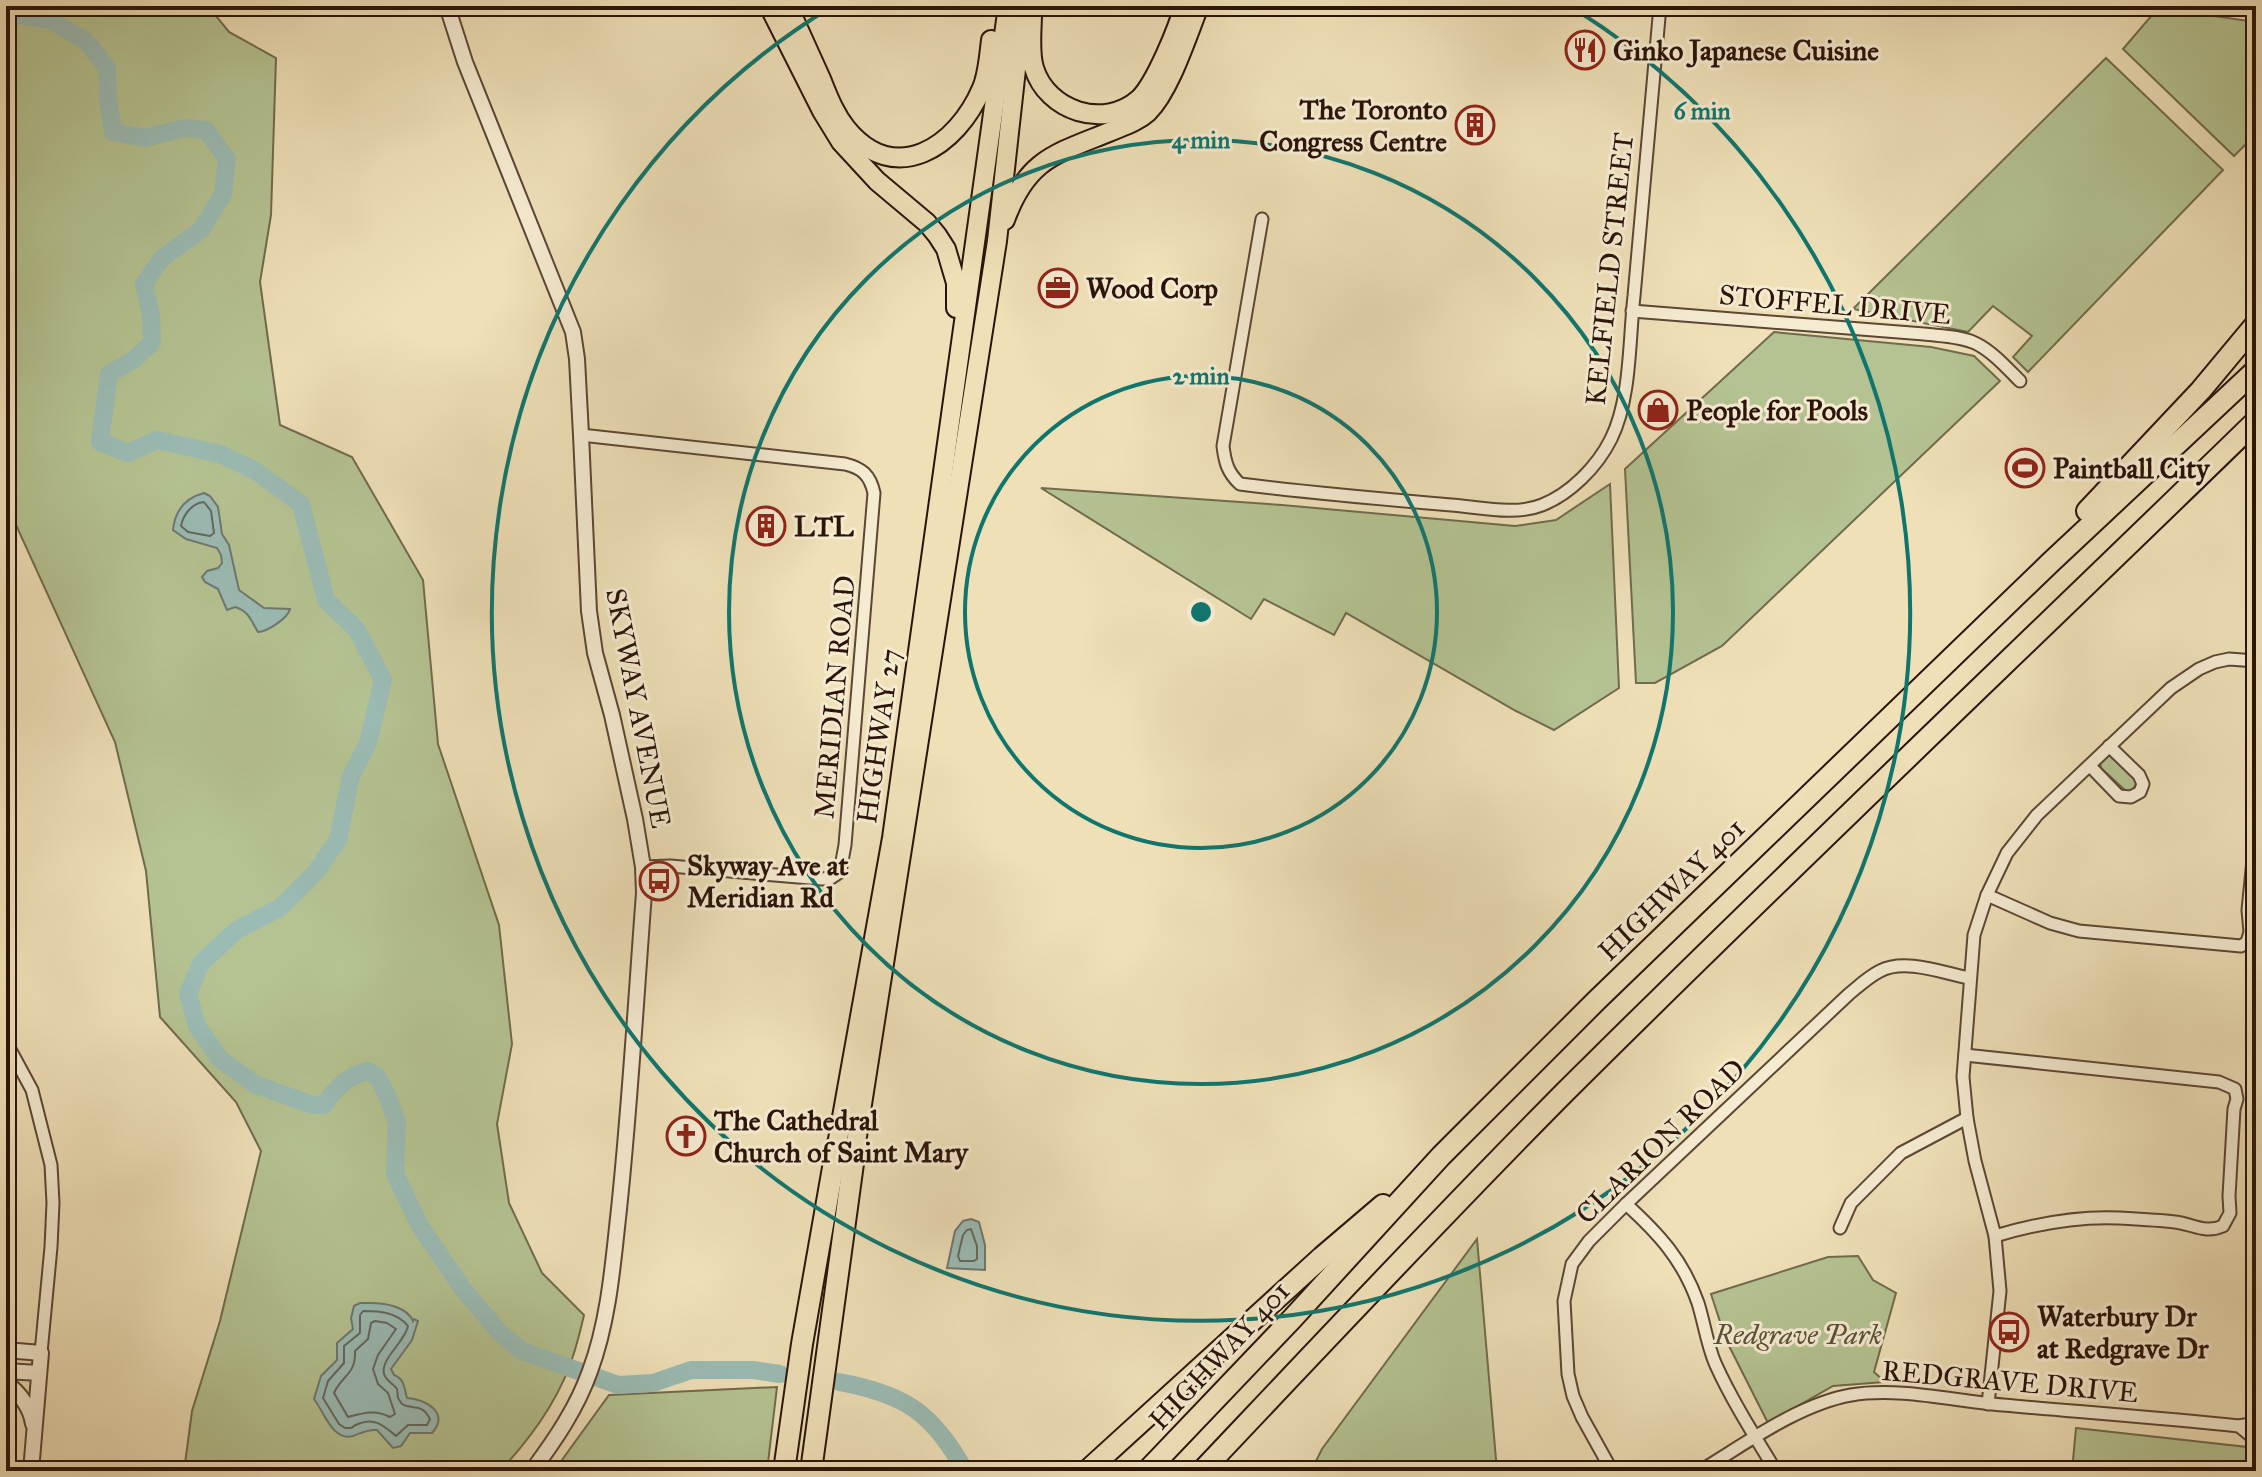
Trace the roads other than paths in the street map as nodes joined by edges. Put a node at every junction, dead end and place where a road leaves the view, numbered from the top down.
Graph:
1 (447, 6) edge
2 (769, 6) edge
3 (788, 6) edge
4 (998, 6) edge
5 (1008, 6) edge
6 (1023, 6) edge
7 (1032, 6) edge
8 (1184, 6) edge
9 (1199, 6) edge
10 (1660, 6) edge
11 (1262, 219) dead end
12 (997, 241) junction
13 (1632, 311) junction
14 (2256, 324) edge
15 (960, 353) junction
16 (2256, 370) edge
17 (2020, 381) dead end
18 (2256, 421) edge
19 (581, 435) junction
20 (2256, 439) edge
21 (2193, 482) junction
22 (1980, 630) junction
23 (2256, 661) edge
24 (2109, 746) junction
25 (2090, 766) junction
26 (2256, 830) edge
27 (643, 867) junction
28 (1987, 895) junction
29 (1969, 978) junction
30 (6, 1042) edge
31 (1965, 1055) junction
32 (1967, 1118) junction
33 (846, 1147) junction
34 (1441, 1156) junction
35 (1626, 1204) junction
36 (1840, 1228) dead end
37 (1995, 1236) junction
38 (6, 1350) edge
39 (41, 1353) junction
40 (6, 1371) edge
41 (39, 1373) junction
42 (6, 1383) edge
43 (1988, 1404) junction
44 (2256, 1423) edge
45 (2239, 1426) junction
46 (34, 1437) junction
47 (2256, 1437) edge
48 (1756, 1438) junction
49 (31, 1471) edge
50 (532, 1471) edge
51 (784, 1471) edge
52 (811, 1471) edge
53 (1087, 1471) edge
54 (1147, 1471) edge
55 (1202, 1471) edge
56 (1612, 1471) edge
57 (1700, 1471) edge
58 (1776, 1471) edge

1 - 19 street, SKYWAY AVENUE
2 - 15 main road
3 - 4 main road
5 - 15 main road, HIGHWAY 27
6 - 12 main road, HIGHWAY 27
7 - 8 main road
9 - 12 main road
10 - 13 street, KELFIELD STREET
11 - 13 street, KELFIELD STREET
12 - 33 main road, HIGHWAY 27
13 - 17 street, STOFFEL DRIVE
14 - 22 highway
15 - 33 main road, HIGHWAY 27
16 - 22 highway, HIGHWAY 401
18 - 21 highway
19 - 27 street, SKYWAY AVENUE
19 - 27 street, MERIDIAN ROAD
20 - 21 highway
21 - 55 highway
22 - 34 highway, HIGHWAY 401
23 - 24 street
24 - 25 street
24 - 25 street
25 - 28 street
26 - 28 street
27 - 50 street, SKYWAY AVENUE
28 - 29 street
29 - 31 street
29 - 35 street, CLARION ROAD
30 - 39 street
31 - 32 street
31 - 37 street
32 - 36 street
32 - 37 street
33 - 51 highway, HIGHWAY 27
33 - 52 highway, HIGHWAY 27
34 - 53 highway
34 - 54 highway, HIGHWAY 401
35 - 48 street
35 - 56 street, CLARION ROAD
37 - 43 street
38 - 39 street
39 - 41 street
40 - 41 street
41 - 46 street
42 - 46 street
43 - 45 street, REDGRAVE DRIVE
43 - 48 street, REDGRAVE DRIVE
44 - 45 street, REDGRAVE DRIVE
45 - 47 street, REDGRAVE DRIVE
46 - 49 street
48 - 57 street, REDGRAVE DRIVE
48 - 58 street

